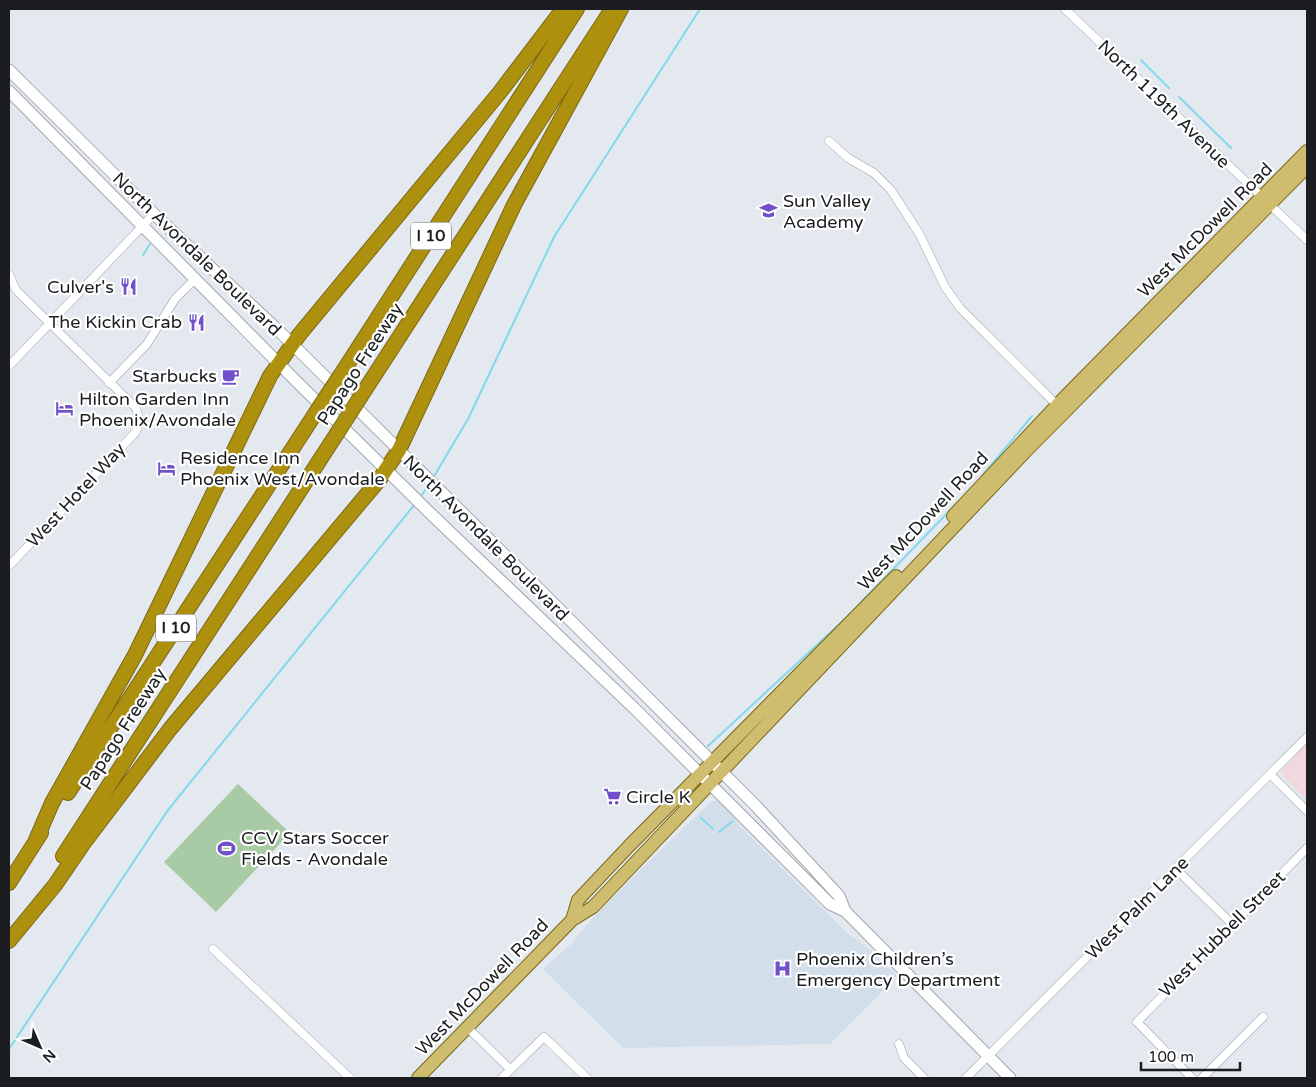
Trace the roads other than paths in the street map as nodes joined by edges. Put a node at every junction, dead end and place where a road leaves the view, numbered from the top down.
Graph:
1 (563, 9) edge
2 (578, 9) edge
3 (612, 9) edge
4 (621, 9) edge
5 (1065, 9) edge
6 (9, 70) edge
7 (9, 79) edge
8 (9, 91) edge
9 (32, 92) junction
10 (828, 141) dead end
11 (1307, 151) edge
12 (1307, 167) edge
13 (1266, 200) junction
14 (154, 214) junction
15 (143, 224) junction
16 (1307, 240) edge
17 (9, 274) edge
18 (196, 278) junction
19 (50, 324) junction
20 (292, 345) junction
21 (279, 364) junction
22 (9, 366) edge
23 (110, 383) junction
24 (1061, 409) junction
25 (399, 450) junction
26 (386, 469) junction
27 (9, 566) edge
28 (577, 629) junction
29 (564, 641) junction
30 (1307, 737) edge
31 (711, 762) junction
32 (699, 773) junction
33 (722, 773) junction
34 (1270, 774) junction
35 (711, 785) junction
36 (1307, 810) edge
37 (36, 840) junction
38 (1307, 848) edge
39 (1176, 869) junction
40 (9, 883) edge
41 (845, 911) junction
42 (572, 920) junction
43 (1232, 924) junction
44 (9, 941) edge
45 (213, 949) dead end
46 (1263, 1017) dead end
47 (467, 1027) junction
48 (899, 1044) dead end
49 (988, 1057) junction
50 (510, 1069) junction
51 (350, 1078) edge
52 (418, 1078) edge
53 (502, 1078) edge
54 (587, 1078) edge
55 (924, 1078) edge
56 (966, 1078) edge
57 (1010, 1078) edge
58 (1192, 1078) edge
59 (1202, 1078) edge

1 - 20 highway
2 - 37 highway, Papago Freeway / I 10, bridge
3 - 44 highway, Papago Freeway / I 10, bridge
4 - 25 highway
5 - 13 street, North 119th Avenue
6 - 9 main road, North Avondale Boulevard
7 - 9 main road
8 - 15 main road, North Avondale Boulevard
9 - 14 main road, North Avondale Boulevard
10 - 24 street
11 - 13 main road, West McDowell Road
12 - 13 main road, West McDowell Road
13 - 16 street, North 119th Avenue
13 - 24 main road, West McDowell Road
14 - 15 street
14 - 20 main road, North Avondale Boulevard
15 - 18 main road, North Avondale Boulevard
15 - 19 street
17 - 19 street
18 - 21 main road, North Avondale Boulevard
18 - 23 street
19 - 22 street
19 - 23 street
20 - 21 highway
20 - 25 main road, North Avondale Boulevard
21 - 26 main road, North Avondale Boulevard
21 - 37 highway
23 - 27 street, West Hotel Way
24 - 31 main road, West McDowell Road
24 - 33 main road, West McDowell Road
25 - 26 highway
25 - 28 main road, North Avondale Boulevard
26 - 29 main road, North Avondale Boulevard
26 - 44 highway
28 - 29 main road
28 - 31 main road, North Avondale Boulevard
29 - 32 main road, North Avondale Boulevard
30 - 34 street, West Palm Lane
31 - 32 main road, West McDowell Road
31 - 33 main road, North Avondale Boulevard
32 - 35 main road, North Avondale Boulevard
32 - 42 main road, West McDowell Road
33 - 35 main road, West McDowell Road
33 - 41 main road, North Avondale Boulevard
34 - 36 street
34 - 39 street, West Palm Lane
35 - 41 main road, North Avondale Boulevard
35 - 42 main road, West McDowell Road
37 - 40 highway, Papago Freeway / I 10
38 - 43 street, West Hubbell Street
39 - 43 street
39 - 49 street, West Palm Lane
41 - 49 main road, North Avondale Boulevard
42 - 47 main road, West McDowell Road
43 - 58 street, West Hubbell Street
45 - 51 street
46 - 59 street
47 - 50 street
47 - 52 main road, West McDowell Road
48 - 55 street
49 - 56 street, West Palm Lane
49 - 57 main road, North Avondale Boulevard
50 - 53 street
50 - 54 street

